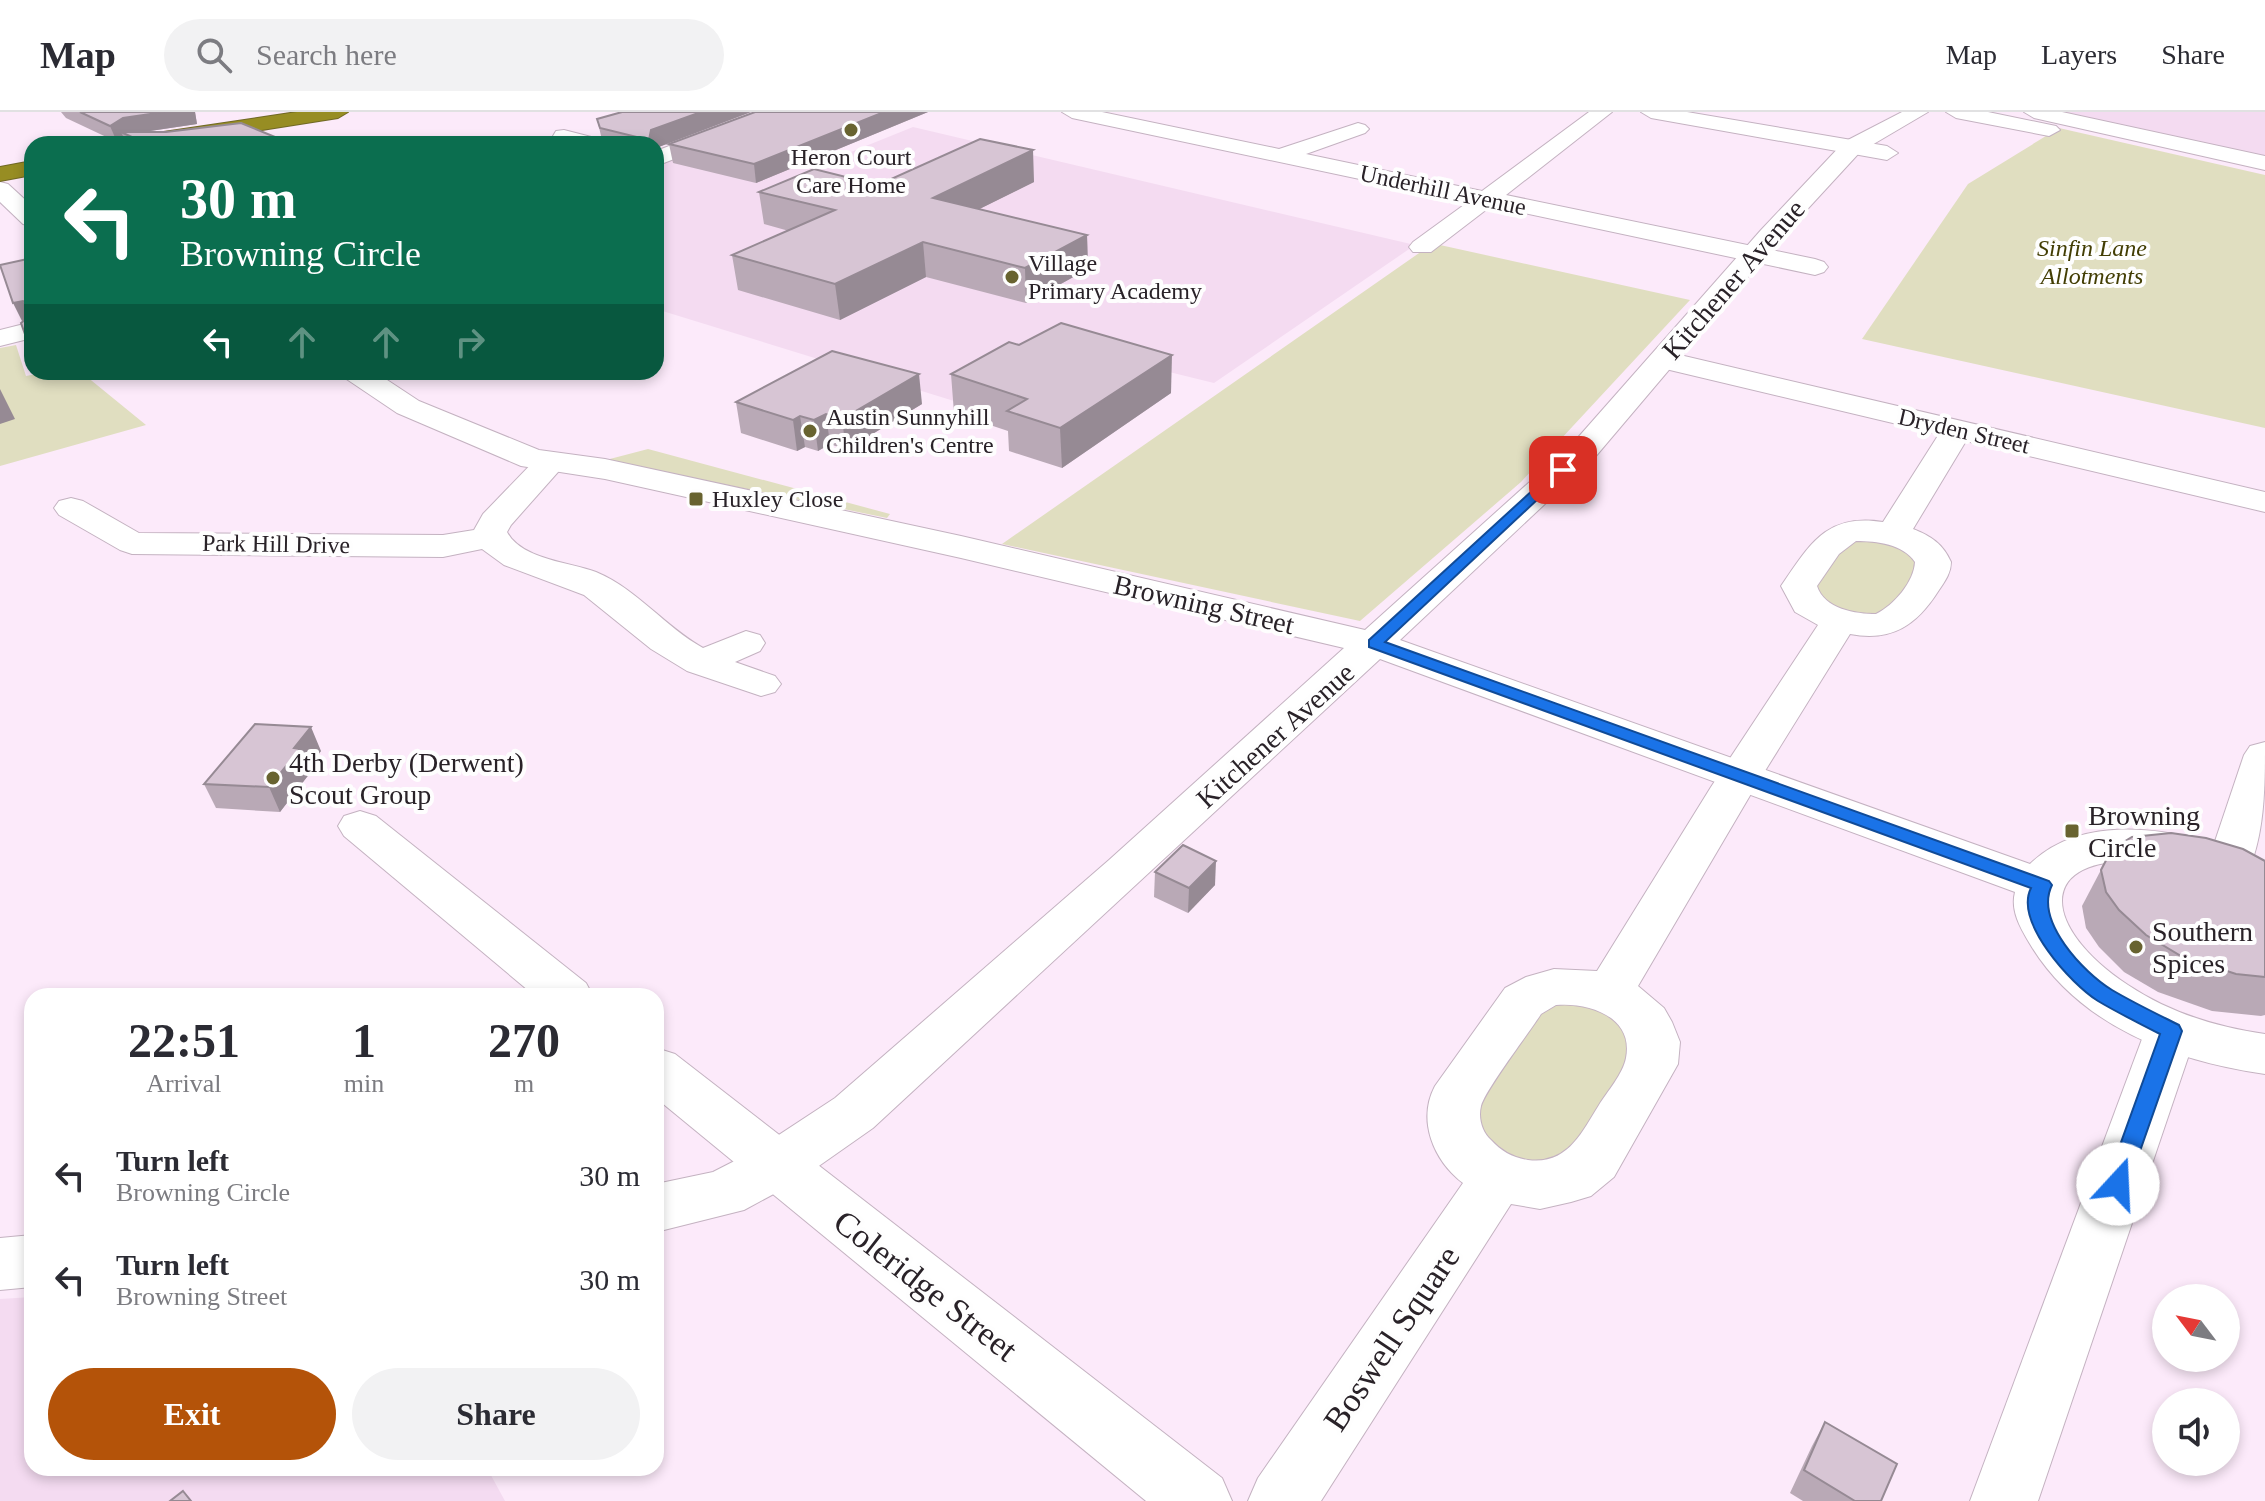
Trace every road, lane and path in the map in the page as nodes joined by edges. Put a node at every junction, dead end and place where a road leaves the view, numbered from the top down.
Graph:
1 (338, 112) edge
2 (778, 112) edge
3 (1072, 112) edge
4 (1602, 112) edge
5 (1651, 112) edge
6 (1918, 112) edge
7 (1956, 112) edge
8 (2034, 112) edge
9 (1121, 116) edge
10 (1358, 129) dead end
11 (2049, 130) dead end
12 (189, 135) junction
13 (182, 136) edge
14 (185, 136) edge
15 (1870, 150) junction
16 (1282, 155) junction
17 (664, 156) edge
18 (24, 160) edge
19 (2265, 163) edge
20 (0, 165) edge
21 (24, 170) edge
22 (0, 174) edge
23 (0, 189) edge
24 (1486, 199) junction
25 (24, 212) edge
26 (1422, 247) dead end
27 (1753, 255) junction
28 (1815, 267) dead end
29 (24, 332) edge
30 (0, 338) edge
31 (1663, 360) junction
32 (367, 380) edge
33 (1958, 429) junction
34 (550, 463) junction
35 (2265, 502) edge
36 (71, 508) dead end
37 (1893, 534) junction
38 (490, 537) junction
39 (1840, 620) junction
40 (746, 643) dead end
41 (1375, 644) junction
42 (701, 663) junction
43 (761, 684) dead end
44 (2265, 755) edge
45 (1740, 777) junction
46 (360, 826) dead end
47 (2248, 874) edge
48 (2042, 885) junction
49 (558, 988) edge
50 (1609, 993) junction
51 (2171, 1031) junction
52 (2265, 1054) edge
53 (664, 1075) edge
54 (776, 1166) junction
55 (1499, 1176) junction
56 (664, 1206) edge
57 (24, 1262) edge
58 (0, 1264) edge
59 (1198, 1501) edge
60 (1282, 1501) edge
61 (2004, 1501) edge

1 - 12 highway
2 - 17 street
3 - 9 street, Underhill Avenue
4 - 24 street
5 - 15 street
6 - 15 street, Kitchener Avenue
7 - 11 street
8 - 19 street
9 - 16 street, Underhill Avenue
10 - 16 street
12 - 13 highway
12 - 14 highway
15 - 27 street, Kitchener Avenue
16 - 24 street, Underhill Avenue
18 - 20 highway
21 - 22 highway
23 - 25 street
24 - 26 street
24 - 27 street, Underhill Avenue
27 - 28 street, Underhill Avenue
27 - 31 street, Kitchener Avenue
29 - 30 street
31 - 33 street, Dryden Street
31 - 41 street, Kitchener Avenue
32 - 34 street, Browning Street
33 - 35 street, Dryden Street
33 - 37 street
34 - 38 street
34 - 41 street, Browning Street
36 - 38 street, Park Hill Drive
37 - 39 street
37 - 39 street
38 - 42 street
39 - 45 street
40 - 42 street
41 - 45 street, Browning Street
41 - 54 street, Kitchener Avenue
42 - 43 street
44 - 47 street
45 - 48 street, Browning Street
45 - 50 street
46 - 49 street
47 - 48 street
48 - 51 street
50 - 55 street
50 - 55 street
51 - 52 street
51 - 61 street
53 - 54 street, Coleridge Street
54 - 56 street, Kitchener Avenue
54 - 59 street, Coleridge Street
55 - 60 street, Boswell Square
57 - 58 street

